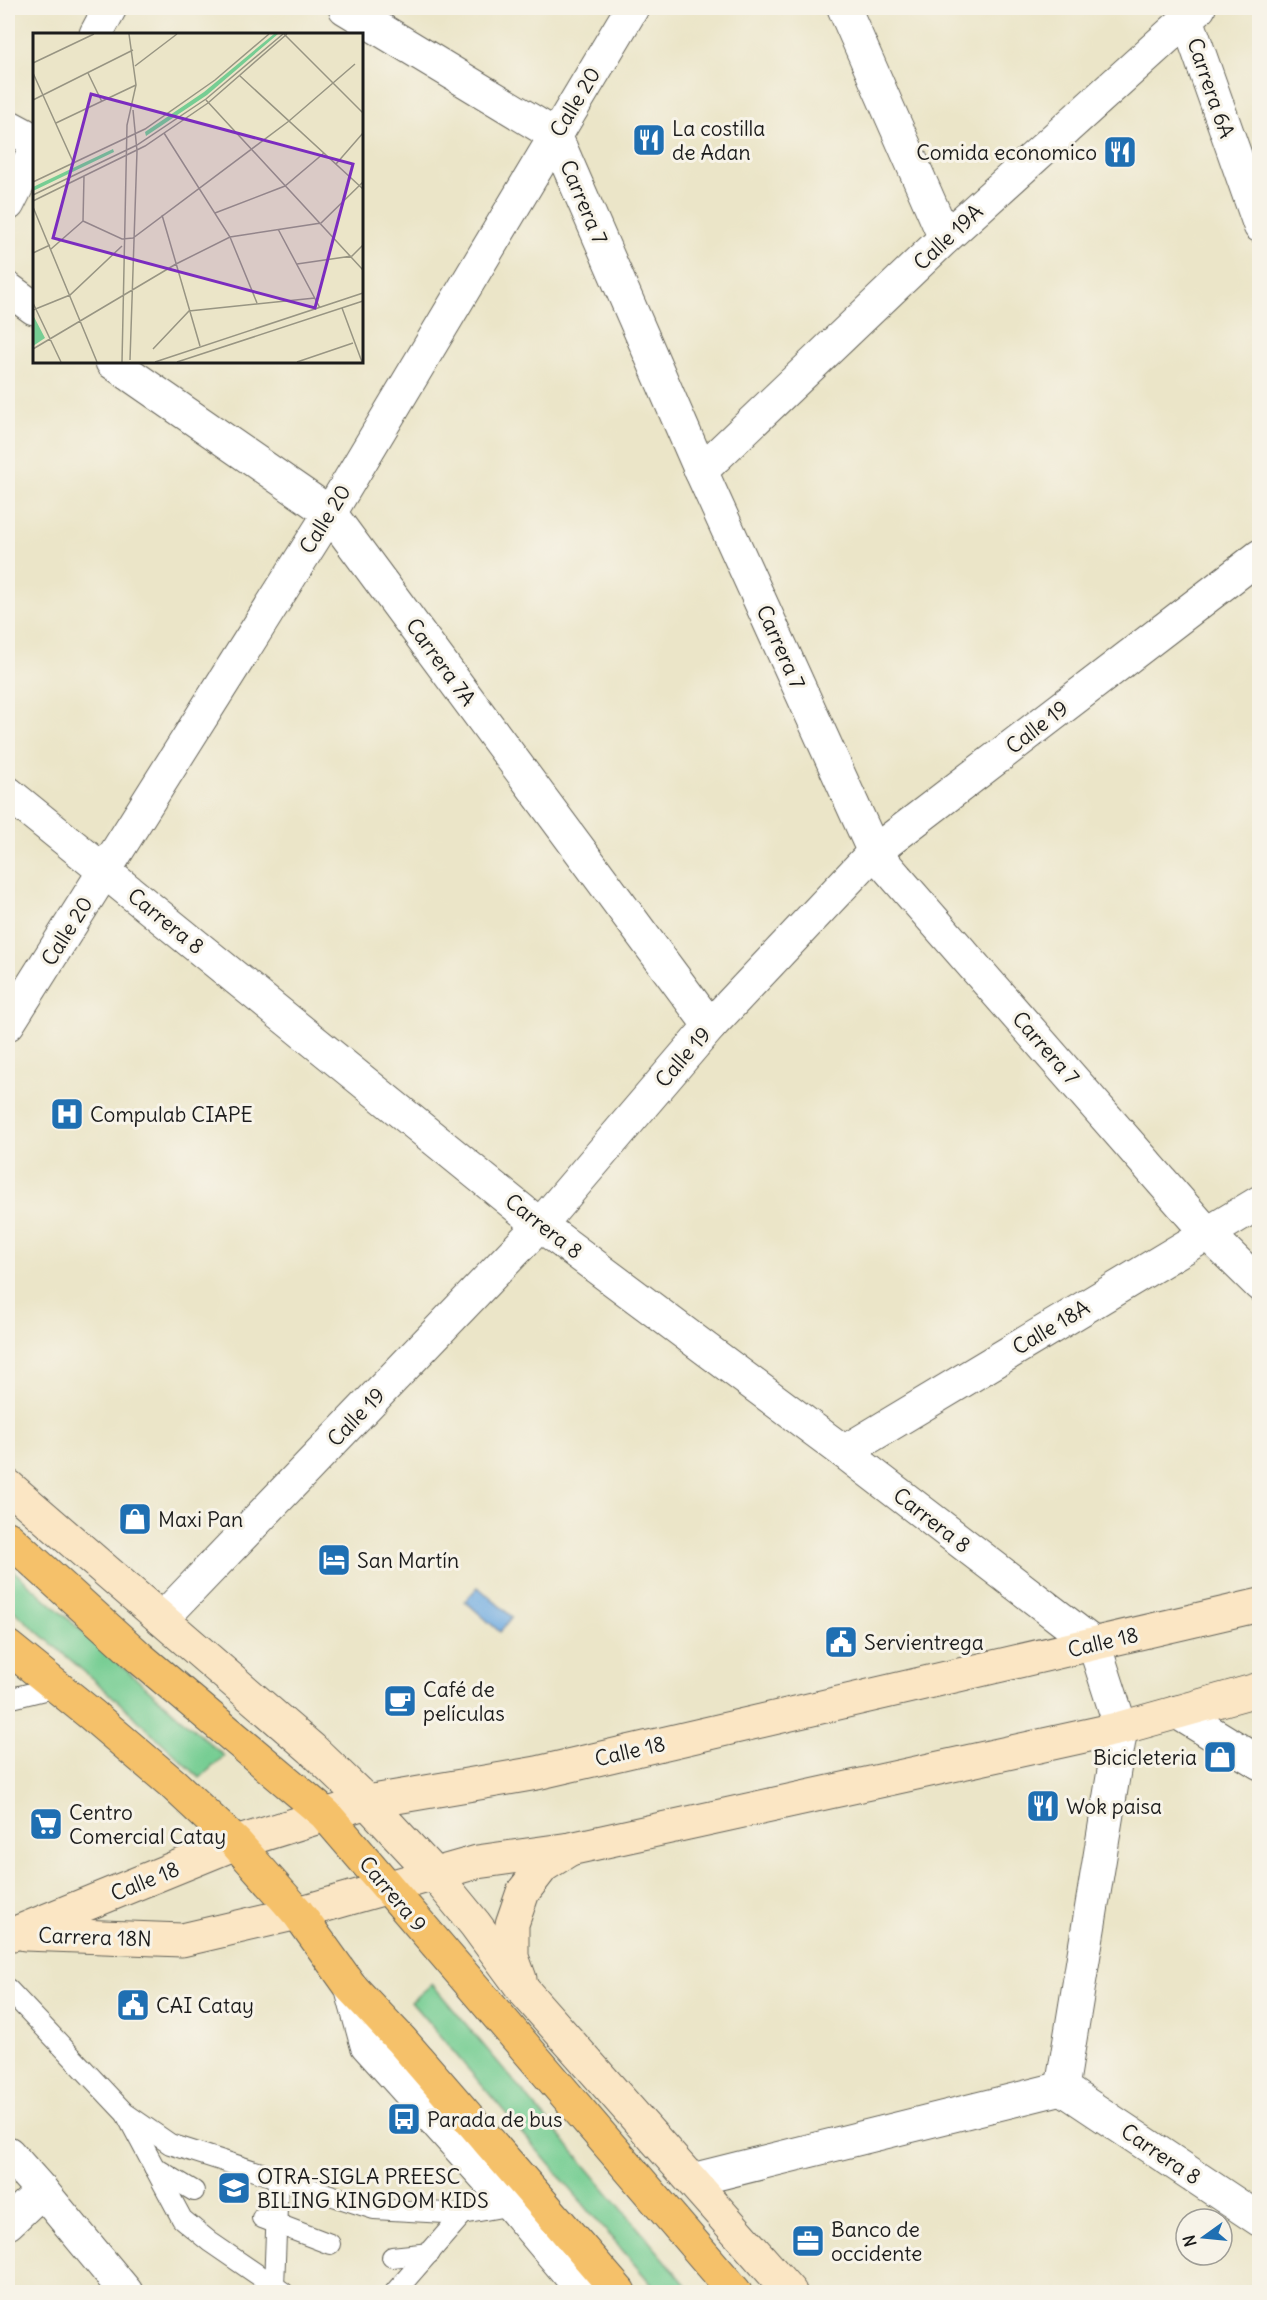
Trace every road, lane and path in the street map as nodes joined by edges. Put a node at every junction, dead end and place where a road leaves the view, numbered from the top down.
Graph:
1 (110, 8) edge
2 (345, 8) edge
3 (632, 8) edge
4 (844, 8) edge
5 (1193, 13) edge
6 (97, 33) edge
7 (8, 126) edge
8 (555, 135) junction
9 (33, 139) edge
10 (33, 154) edge
11 (8, 204) edge
12 (1260, 226) edge
13 (945, 238) junction
14 (8, 289) edge
15 (33, 307) edge
16 (113, 363) edge
17 (701, 471) junction
18 (330, 513) junction
19 (1260, 556) edge
20 (8, 793) edge
21 (874, 852) junction
22 (105, 872) junction
23 (8, 1024) edge
24 (710, 1026) junction
25 (1260, 1202) edge
26 (540, 1225) junction
27 (1207, 1233) junction
28 (1260, 1285) edge
29 (844, 1452) junction
30 (8, 1486) edge
31 (8, 1538) edge
32 (1260, 1605) edge
33 (162, 1619) junction
34 (1094, 1644) junction
35 (8, 1647) edge
36 (56, 1687) junction
37 (1260, 1689) edge
38 (8, 1700) edge
39 (1177, 1712) junction
40 (1121, 1728) junction
41 (1260, 1763) edge
42 (367, 1802) junction
43 (325, 1814) junction
44 (236, 1843) junction
45 (570, 1849) junction
46 (434, 1874) junction
47 (388, 1887) junction
48 (298, 1913) junction
49 (10, 1934) edge
50 (8, 1989) edge
51 (525, 1992) junction
52 (1062, 2088) junction
53 (125, 2114) junction
54 (8, 2152) edge
55 (152, 2165) junction
56 (278, 2180) junction
57 (692, 2180) junction
58 (42, 2191) junction
59 (194, 2191) dead end
60 (525, 2202) junction
61 (463, 2214) junction
62 (1260, 2220) edge
63 (269, 2221) junction
64 (8, 2223) edge
65 (330, 2244) dead end
66 (429, 2253) junction
67 (392, 2257) dead end
68 (279, 2289) edge
69 (605, 2290) edge
70 (126, 2292) edge
71 (395, 2292) edge
72 (735, 2292) edge
73 (790, 2292) edge

1 - 6 street
2 - 8 street, Carrera 7
3 - 8 street, Calle 20
4 - 13 street
5 - 12 street, Carrera 6A
5 - 13 street, Calle 19A
7 - 9 street
8 - 17 street, Carrera 7
8 - 18 street, Calle 20
10 - 11 street
13 - 17 street, Calle 19A
14 - 15 street
16 - 18 street, Carrera 7A
17 - 21 street, Carrera 7
18 - 22 street, Calle 20
18 - 24 street, Carrera 7A
19 - 21 street, Calle 19
20 - 22 street, Carrera 8
21 - 24 street, Calle 19
21 - 27 street, Carrera 7
22 - 23 street, Calle 20
22 - 26 street, Carrera 8
24 - 26 street, Calle 19
25 - 27 street, Calle 18A
26 - 29 street, Carrera 8
26 - 33 street, Calle 19
27 - 28 street, Carrera 7
27 - 29 street, Calle 18A
29 - 34 street, Carrera 8
30 - 33 street
31 - 43 main road, Carrera 9
32 - 34 street, Calle 18
33 - 42 street
34 - 40 street
34 - 42 street, Calle 18
35 - 36 main road
36 - 38 lane
36 - 44 main road
37 - 39 street
39 - 40 street
39 - 41 street
40 - 45 street
40 - 52 street
42 - 43 street, Calle 18
42 - 46 street
43 - 44 street, Calle 18
43 - 47 main road, Carrera 9
44 - 48 main road
44 - 49 street, Calle 18
45 - 46 street
45 - 51 street
46 - 47 street
46 - 51 street
47 - 48 street
47 - 72 main road, Carrera 9
48 - 49 street, Carrera 18N
48 - 60 main road
50 - 53 lane
51 - 57 street
52 - 57 street
52 - 62 street, Carrera 8
53 - 55 lane
53 - 56 lane
54 - 58 street
55 - 59 lane
55 - 68 lane
56 - 61 lane
56 - 63 lane
57 - 73 street
58 - 64 street
58 - 70 street
60 - 61 lane
60 - 69 main road
61 - 66 lane
63 - 65 lane
63 - 68 lane
66 - 67 lane
66 - 71 lane

